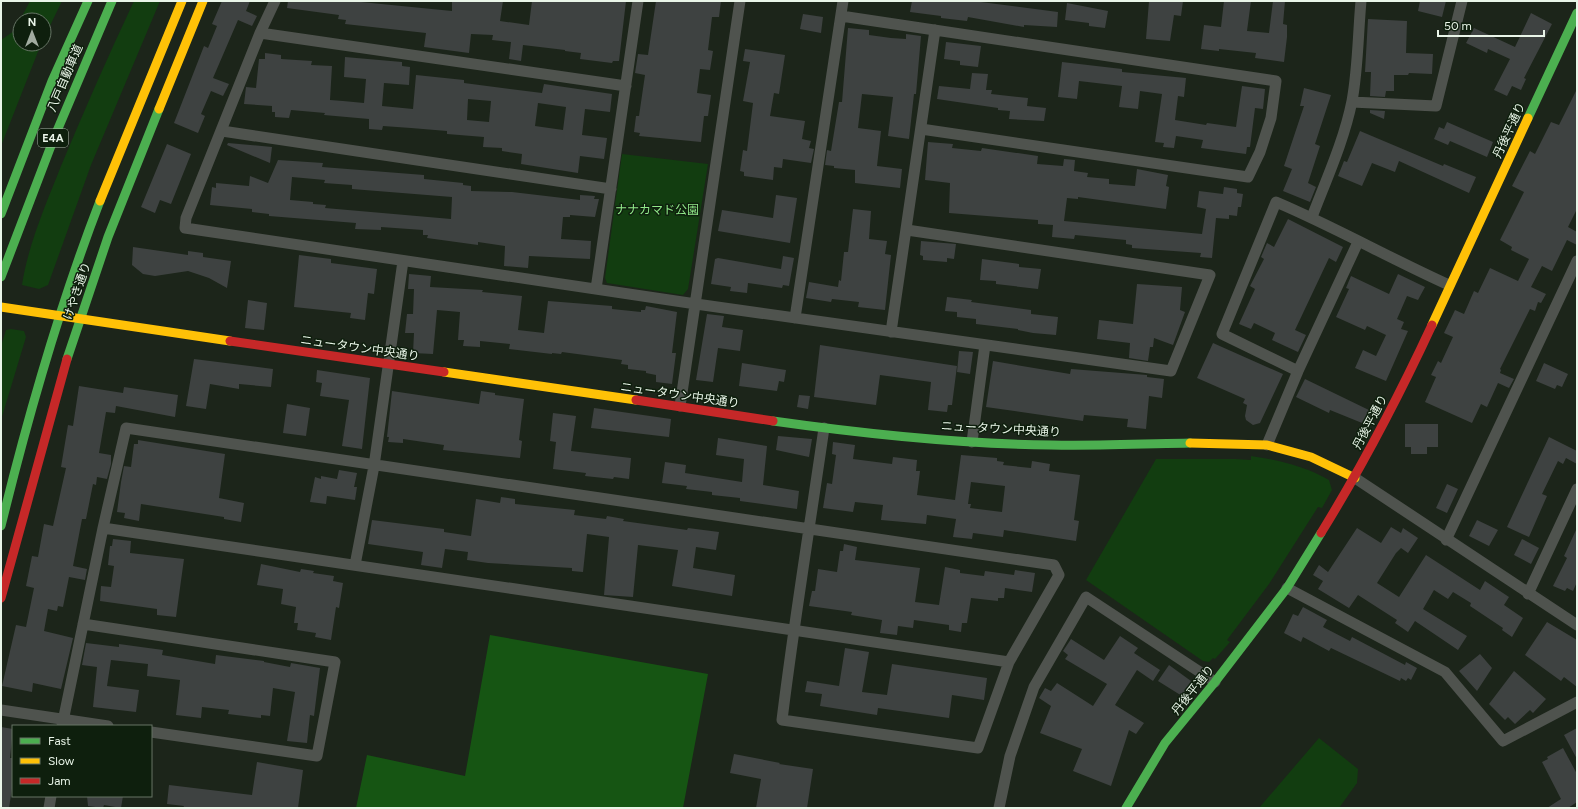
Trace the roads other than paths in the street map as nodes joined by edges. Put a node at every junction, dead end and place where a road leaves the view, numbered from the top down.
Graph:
1 (88, 1) edge
2 (112, 1) edge
3 (182, 1) edge
4 (203, 1) edge
5 (276, 1) edge
6 (638, 1) edge
7 (740, 1) edge
8 (843, 1) edge
9 (1361, 1) edge
10 (1462, 1) edge
11 (841, 16) junction
12 (1576, 18) edge
13 (935, 30) junction
14 (260, 33) junction
15 (626, 86) junction
16 (1352, 102) junction
17 (921, 129) junction
18 (222, 131) junction
19 (611, 189) junction
20 (1, 214) edge
21 (1312, 217) junction
22 (907, 230) junction
23 (1358, 242) junction
24 (403, 261) junction
25 (1577, 262) edge
26 (1, 277) edge
27 (1449, 285) junction
28 (596, 289) junction
29 (696, 304) junction
30 (1, 307) edge
31 (60, 316) junction
32 (795, 318) junction
33 (79, 319) junction
34 (892, 332) junction
35 (985, 345) junction
36 (389, 365) junction
37 (1298, 371) junction
38 (680, 406) junction
39 (824, 428) junction
40 (972, 442) junction
41 (1267, 445) junction
42 (374, 466) junction
43 (1354, 478) junction
44 (1577, 489) edge
45 (1, 526) edge
46 (104, 528) junction
47 (809, 530) junction
48 (1446, 540) junction
49 (355, 565) junction
50 (1287, 588) junction
51 (1528, 594) junction
52 (1, 598) edge
53 (83, 624) junction
54 (1577, 625) edge
55 (793, 630) junction
56 (1008, 662) junction
57 (1215, 682) junction
58 (1577, 702) edge
59 (1, 710) edge
60 (63, 723) edge
61 (93, 725) edge
62 (152, 732) edge
63 (51, 797) edge
64 (50, 808) edge
65 (999, 808) edge
66 (1126, 808) edge

1 - 20 main road, 八戸自動車道 / E4A
2 - 26 main road, 八戸自動車道 / E4A
3 - 31 main road, けやき通り
4 - 33 main road, けやき通り
5 - 14 street
6 - 15 street
7 - 29 street
8 - 11 street
9 - 16 street
10 - 16 street
11 - 13 street
11 - 32 street
12 - 27 main road, 丹後平通り
13 - 17 street
13 - 17 street
14 - 15 street
14 - 18 street
15 - 19 street
16 - 21 street
17 - 22 street
18 - 19 street
18 - 24 street
19 - 28 street
21 - 23 street
21 - 37 street
22 - 34 street
22 - 35 street
23 - 27 street
23 - 37 street
24 - 28 street
24 - 36 street
25 - 48 street
27 - 43 main road, 丹後平通り
28 - 29 street
29 - 32 street
29 - 38 street
30 - 31 main road, ニュータウン中央通り
31 - 33 main road, ニュータウン中央通り
31 - 45 main road, けやき通り
32 - 34 street
33 - 36 main road, ニュータウン中央通り
33 - 52 main road, けやき通り
34 - 35 street
35 - 40 street
36 - 38 main road, ニュータウン中央通り
36 - 42 street
37 - 41 street
38 - 39 main road, ニュータウン中央通り
39 - 40 main road, ニュータウン中央通り
39 - 47 street
40 - 41 main road, ニュータウン中央通り
41 - 43 main road, ニュータウン中央通り
42 - 46 street
42 - 47 street
42 - 49 street
43 - 48 street
43 - 50 main road, 丹後平通り
44 - 51 street
46 - 49 street
46 - 53 street
47 - 55 street
47 - 56 street
48 - 51 street
49 - 55 street
50 - 57 main road, 丹後平通り
50 - 58 street
51 - 54 street
53 - 60 street
53 - 62 street
55 - 56 street
55 - 56 street
57 - 65 street
57 - 66 main road, 丹後平通り
59 - 60 street
60 - 61 street
63 - 64 street

